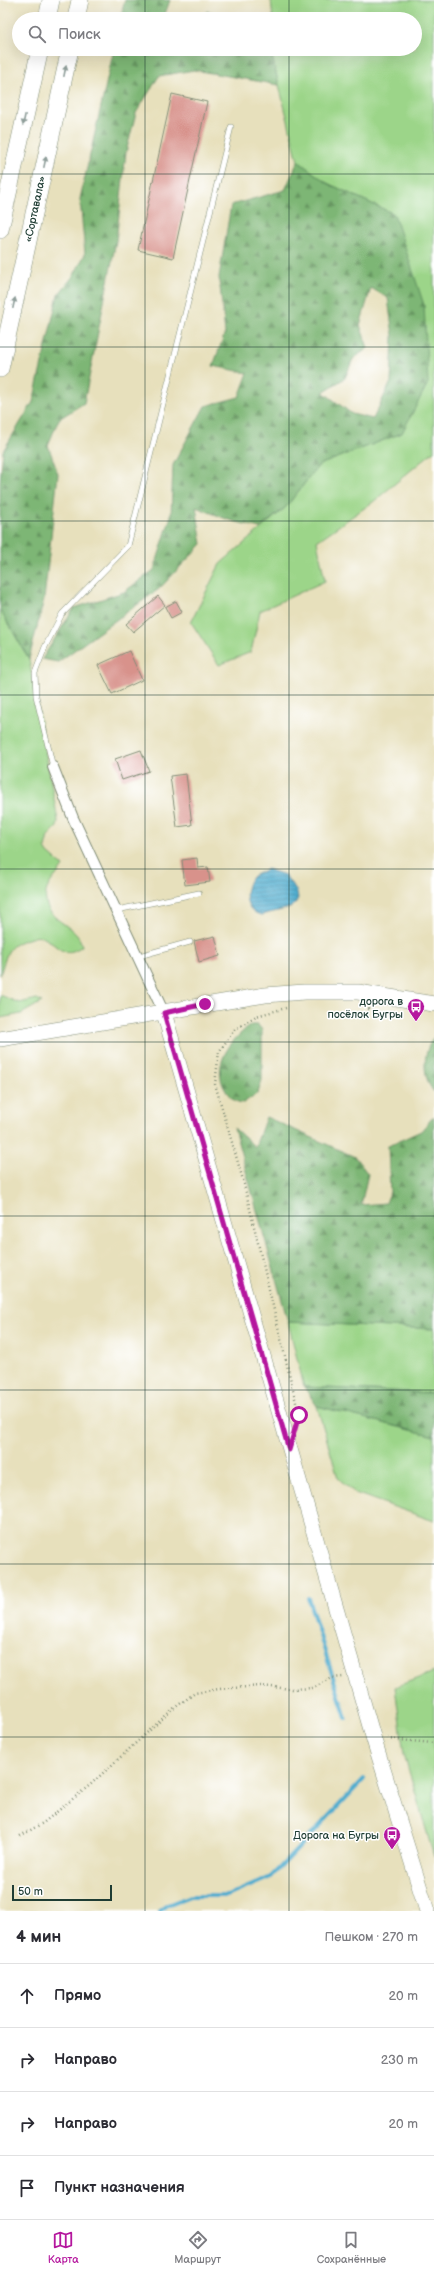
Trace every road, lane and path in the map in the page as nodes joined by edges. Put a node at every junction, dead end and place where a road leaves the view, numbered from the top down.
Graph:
1 (51, 0) edge
2 (80, 0) edge
3 (48, 12) edge
4 (77, 12) edge
5 (38, 56) edge
6 (68, 56) edge
7 (231, 126) dead end
8 (0, 230) edge
9 (0, 369) edge
10 (53, 767) joint
11 (199, 893) dead end
12 (117, 910) junction
13 (190, 942) dead end
14 (139, 956) junction
15 (434, 1004) edge
16 (288, 1008) dead end
17 (361, 1008) dead end
18 (375, 1011) dead end
19 (164, 1013) junction
20 (0, 1039) edge
21 (289, 1450) junction
22 (337, 1677) dead end
23 (374, 1740) junction
24 (434, 1743) edge
25 (20, 1836) dead end
26 (427, 1911) edge

1 - 3 highway
2 - 4 highway
5 -> 8 highway
9 -> 6 highway, «Сортавала»
7 - 10 lane
10 - 12 street
11 - 12 lane
12 - 14 street
13 - 14 lane
14 - 19 street
15 - 19 main road
16 - 21 path
17 - 18 path
19 - 20 main road
19 - 21 main road
21 - 23 main road
22 - 25 path
23 - 24 path
23 - 26 main road

